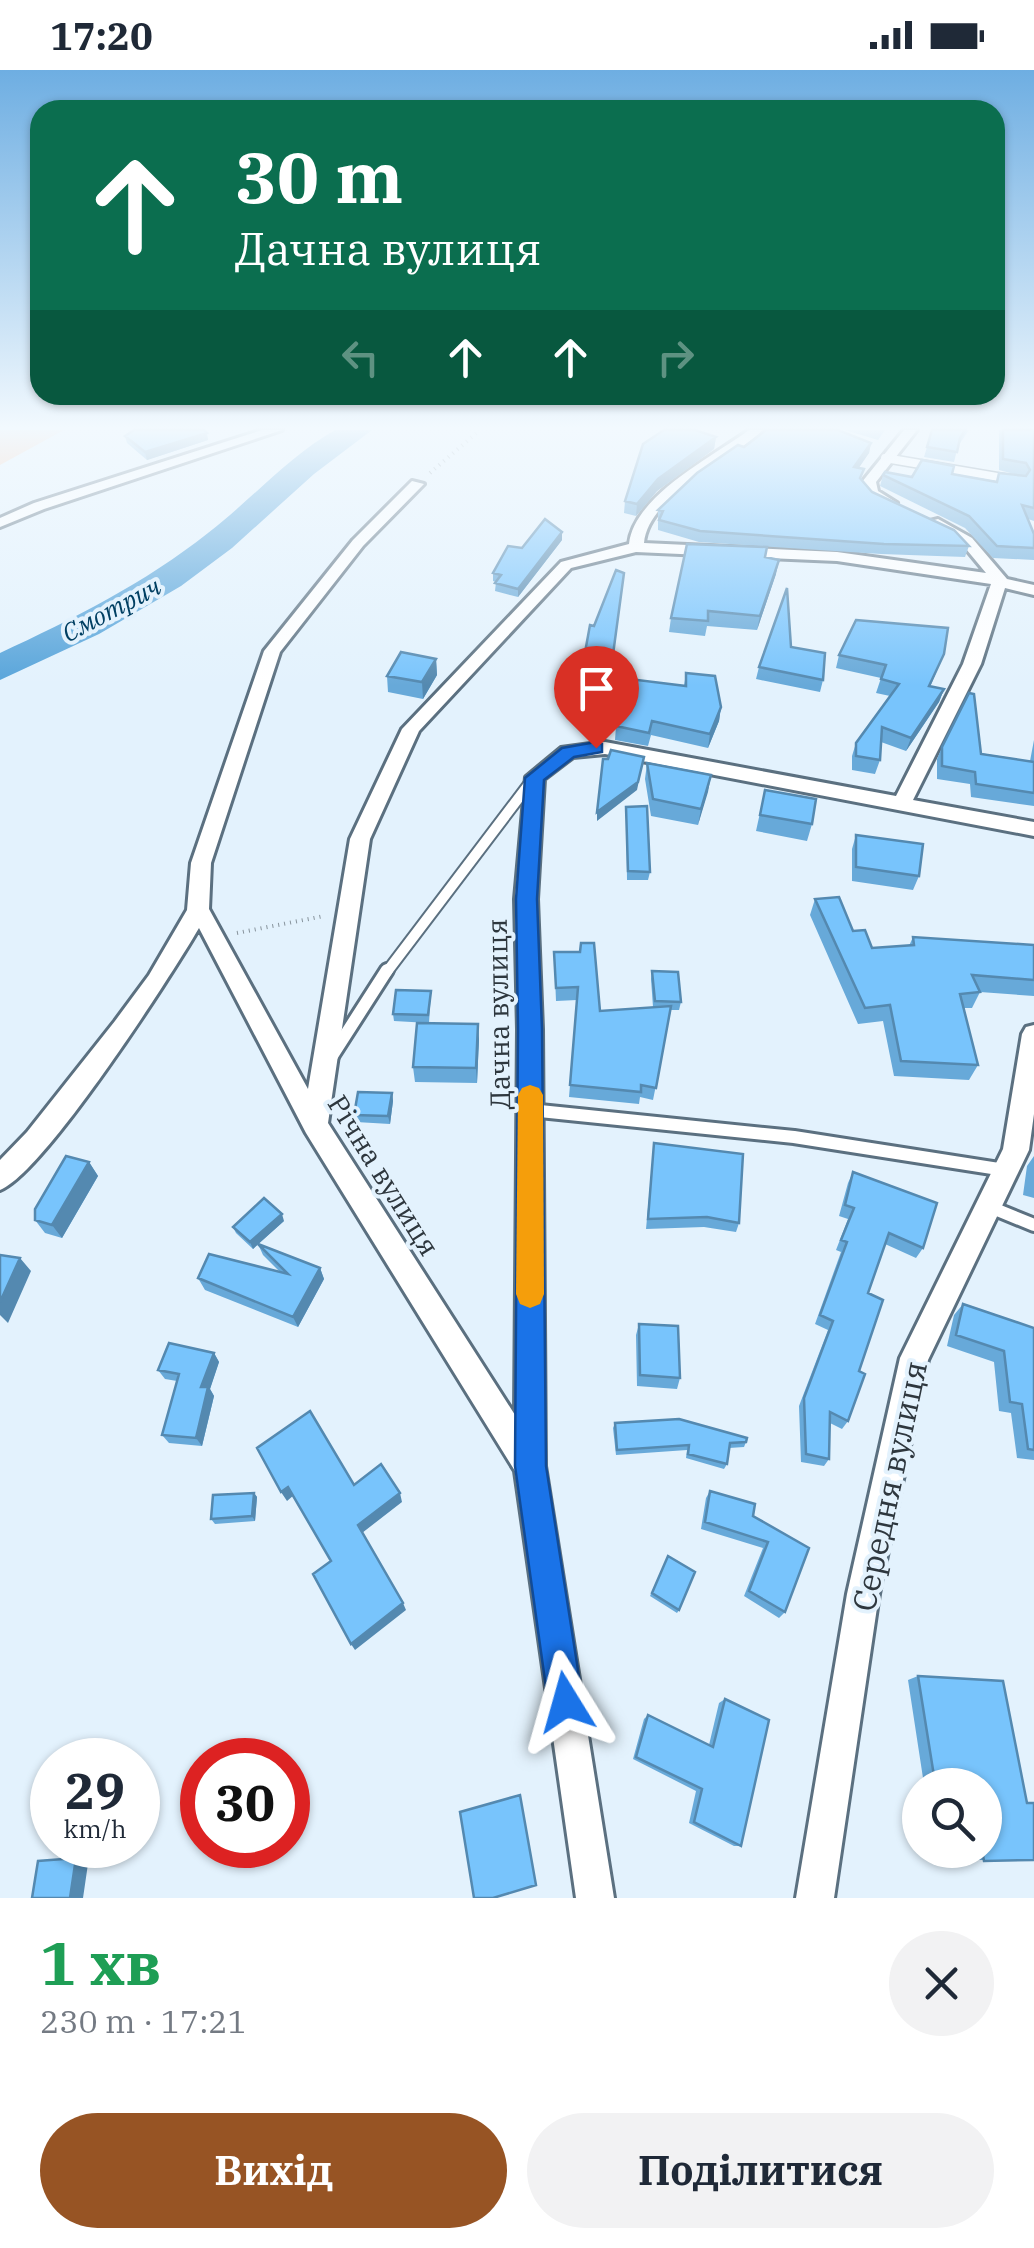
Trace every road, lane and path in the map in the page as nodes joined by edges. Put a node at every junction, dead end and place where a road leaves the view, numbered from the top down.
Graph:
1 (385, 515) edge
2 (651, 515) edge
3 (917, 515) edge
4 (636, 546) junction
5 (1000, 580) junction
6 (1034, 590) edge
7 (535, 778) junction
8 (902, 803) junction
9 (1034, 829) edge
10 (347, 912) junction
11 (205, 921) junction
12 (1034, 1034) edge
13 (324, 1066) junction
14 (530, 1110) junction
15 (315, 1124) junction
16 (1005, 1170) junction
17 (0, 1178) edge
18 (990, 1206) junction
19 (1034, 1225) edge
20 (530, 1466) junction
21 (595, 1898) edge
22 (815, 1898) edge

1 - 11 street
2 - 4 street
3 - 5 street
4 - 5 street
4 - 10 street
5 - 6 street
5 - 8 street
7 - 8 street
7 - 13 lane
7 - 14 street, Дачна вулиця
8 - 9 street
10 - 11 path
10 - 13 street
11 - 15 street, Річна вулиця
11 - 17 street
12 - 16 street, Середня вулиця
13 - 15 street
14 - 16 lane
14 - 20 street, Дачна вулиця
15 - 20 street, Річна вулиця
16 - 18 street, Середня вулиця
18 - 19 lane
18 - 22 street, Середня вулиця
20 - 21 street

